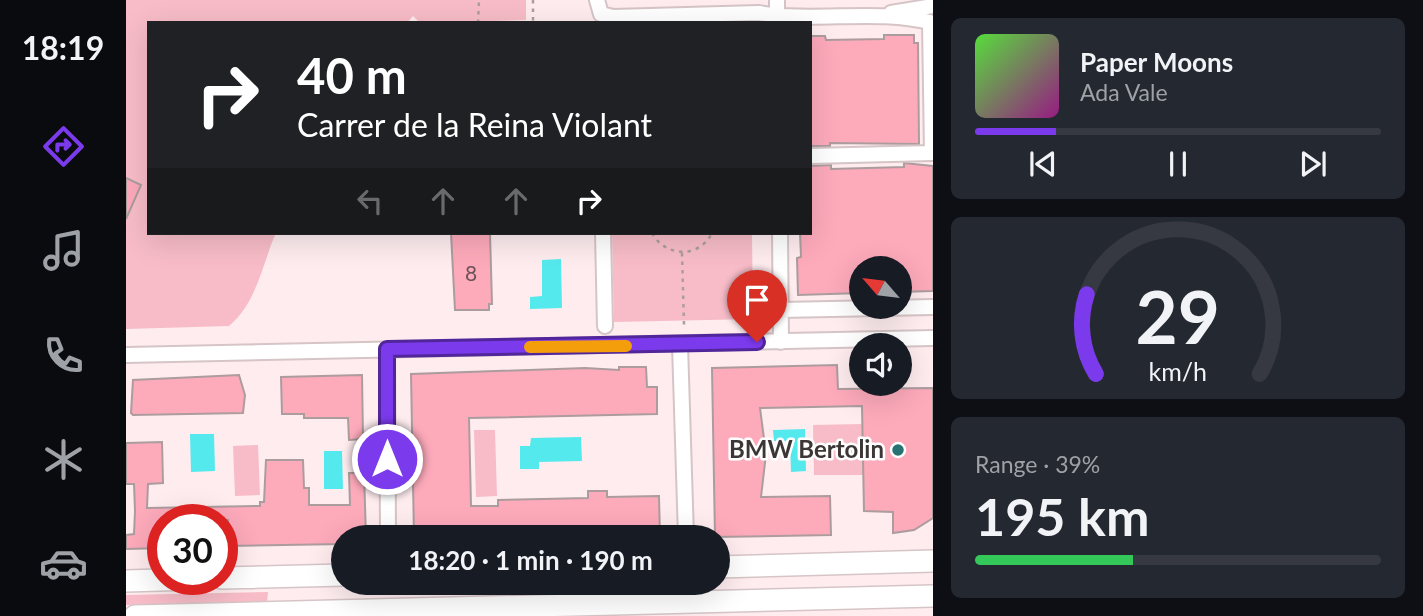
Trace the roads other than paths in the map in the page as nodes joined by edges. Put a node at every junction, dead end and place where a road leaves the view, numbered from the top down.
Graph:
1 (777, 0) edge
2 (933, 6) edge
3 (599, 7) edge
4 (869, 16) junction
5 (777, 20) edge
6 (931, 23) edge
7 (932, 153) edge
8 (812, 156) edge
9 (603, 235) edge
10 (780, 235) edge
11 (933, 307) edge
12 (780, 310) junction
13 (605, 326) dead end
14 (933, 338) edge
15 (781, 342) junction
16 (680, 345) junction
17 (387, 349) junction
18 (126, 355) edge
19 (388, 525) edge
20 (686, 525) edge
21 (933, 561) edge
22 (730, 567) edge
23 (331, 575) edge
24 (238, 578) edge
25 (147, 580) edge
26 (126, 581) edge
27 (933, 596) edge
28 (465, 612) edge
29 (432, 613) edge
30 (135, 616) edge

1 - 5 street
2 - 4 street
3 - 5 street
4 - 5 street
4 - 6 street
6 - 7 street
7 - 8 street
9 - 13 street
10 - 12 street
11 - 12 street
12 - 15 street
14 - 15 street
15 - 16 street
16 - 17 street
16 - 20 street
17 - 18 street
17 - 19 street
21 - 22 main road
23 - 24 main road
25 - 26 main road
27 - 28 main road
28 - 29 main road
29 - 30 main road

